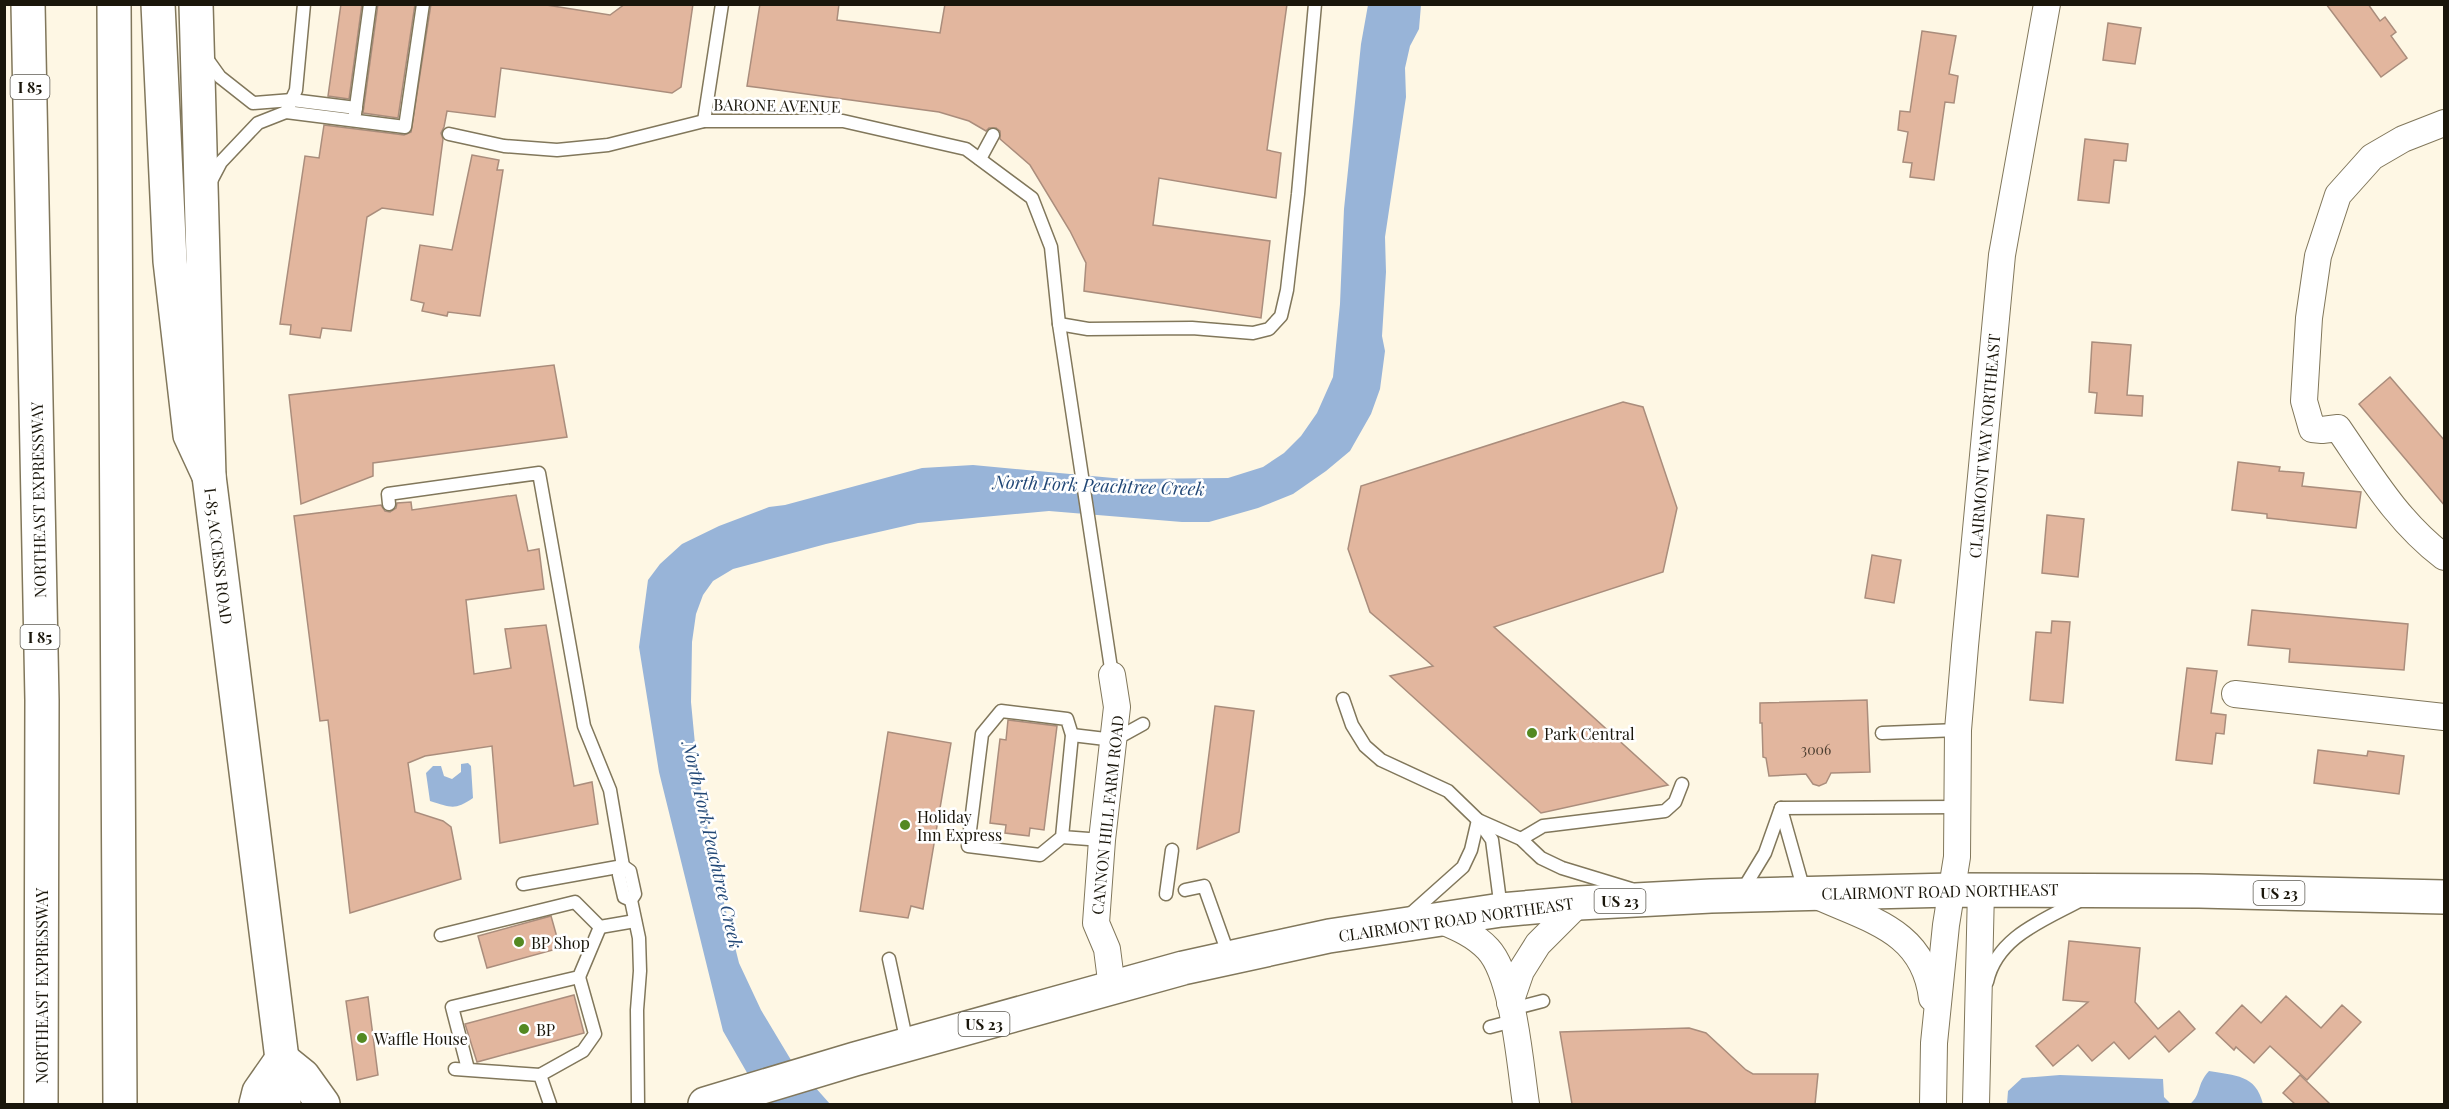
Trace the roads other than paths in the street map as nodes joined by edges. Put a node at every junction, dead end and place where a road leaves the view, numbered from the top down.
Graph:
1 (28, 4) edge
2 (114, 4) edge
3 (158, 4) edge
4 (196, 4) edge
5 (304, 4) edge
6 (370, 4) edge
7 (423, 4) edge
8 (723, 4) edge
9 (1315, 4) edge
10 (2047, 4) edge
11 (197, 45) junction
12 (289, 106) junction
13 (356, 108) junction
14 (354, 121) junction
15 (704, 121) junction
16 (2445, 123) edge
17 (449, 134) dead end
18 (993, 135) dead end
19 (980, 159) junction
20 (201, 199) junction
21 (1059, 324) junction
22 (209, 476) junction
23 (389, 504) dead end
24 (2445, 557) edge
25 (1112, 675) joint
26 (2235, 694) dead end
27 (1343, 699) dead end
28 (2445, 717) edge
29 (1143, 724) dead end
30 (1958, 730) junction
31 (1882, 733) dead end
32 (1072, 735) junction
33 (1114, 740) junction
34 (1682, 784) dead end
35 (1957, 807) junction
36 (1781, 808) junction
37 (1478, 820) junction
38 (1062, 837) junction
39 (1521, 839) junction
40 (1102, 840) junction
41 (1172, 850) dead end
42 (623, 866) junction
43 (523, 884) dead end
44 (1185, 890) dead end
45 (1966, 890) junction
46 (2100, 890) junction
47 (1166, 894) dead end
48 (1812, 894) junction
49 (1739, 895) junction
50 (2445, 897) edge
51 (1663, 898) junction
52 (1579, 903) junction
53 (1501, 910) junction
54 (1437, 919) junction
55 (636, 921) junction
56 (1397, 926) junction
57 (600, 927) junction
58 (441, 935) dead end
59 (1230, 958) junction
60 (889, 959) dead end
61 (579, 977) junction
62 (1112, 988) junction
63 (1544, 1001) dead end
64 (1506, 1015) junction
65 (1978, 1022) junction
66 (1934, 1042) junction
67 (907, 1045) junction
68 (282, 1059) junction
69 (540, 1075) junction
70 (41, 1104) edge
71 (120, 1104) edge
72 (256, 1104) edge
73 (284, 1104) edge
74 (323, 1104) edge
75 (550, 1104) edge
76 (638, 1104) edge
77 (705, 1104) edge
78 (1526, 1104) edge
79 (1933, 1104) edge
80 (1976, 1104) edge

1 - 70 main road, NORTHEAST EXPRESSWAY / I 85
2 - 71 main road
3 - 22 main road
4 - 11 main road, I-85 ACCESS ROAD
5 - 12 lane
6 - 13 lane
7 - 14 lane
8 - 15 lane
9 - 21 lane
10 - 30 street, CLAIRMONT WAY NORTHEAST
11 - 12 lane
11 - 20 main road, I-85 ACCESS ROAD
12 - 13 lane
12 - 14 lane
12 - 20 lane
13 - 14 lane
15 - 17 lane, BARONE AVENUE
15 - 19 lane, BARONE AVENUE
16 - 24 street
18 - 19 lane
19 - 21 lane, BARONE AVENUE
20 - 22 main road, I-85 ACCESS ROAD
21 - 25 lane, BARONE AVENUE
22 - 68 main road, I-85 ACCESS ROAD
23 - 42 lane
25 - 33 street, CANNON HILL FARM ROAD
26 - 28 street
27 - 37 lane
29 - 33 lane
30 - 31 lane
30 - 35 street, CLAIRMONT WAY NORTHEAST
32 - 33 lane
32 - 38 lane
32 - 38 lane
33 - 40 street, CANNON HILL FARM ROAD
34 - 39 lane
35 - 36 lane
35 - 45 street, CLAIRMONT WAY NORTHEAST
36 - 48 lane
36 - 49 lane
37 - 39 lane
37 - 53 lane
37 - 56 lane
38 - 40 lane
39 - 51 lane
40 - 62 street, CANNON HILL FARM ROAD
41 - 47 lane
42 - 43 lane
42 - 55 lane
44 - 59 lane
45 - 46 main road, CLAIRMONT ROAD NORTHEAST / US 23
45 - 48 main road, CLAIRMONT ROAD NORTHEAST / US 23
45 - 65 street
45 - 66 street
46 - 50 main road, CLAIRMONT ROAD NORTHEAST / US 23
46 - 65 lane
48 - 49 main road, CLAIRMONT ROAD NORTHEAST / US 23
48 - 66 street
49 - 51 main road, CLAIRMONT ROAD NORTHEAST / US 23
51 - 52 main road, CLAIRMONT ROAD NORTHEAST / US 23
52 - 53 main road, CLAIRMONT ROAD NORTHEAST / US 23
52 - 64 street
53 - 54 main road, CLAIRMONT ROAD NORTHEAST / US 23
54 - 56 main road, CLAIRMONT ROAD NORTHEAST / US 23
54 - 64 street
55 - 57 lane
55 - 76 lane
56 - 59 main road, CLAIRMONT ROAD NORTHEAST / US 23
57 - 58 lane
57 - 61 lane
59 - 62 main road, CLAIRMONT ROAD NORTHEAST / US 23
60 - 67 lane
61 - 69 lane
61 - 69 lane
62 - 67 main road, CLAIRMONT ROAD NORTHEAST / US 23
63 - 64 lane
64 - 78 street
65 - 80 street
66 - 79 street
67 - 77 main road, CLAIRMONT ROAD NORTHEAST / US 23
68 - 72 main road
68 - 73 main road, I-85 ACCESS ROAD
68 - 74 main road
69 - 75 lane

